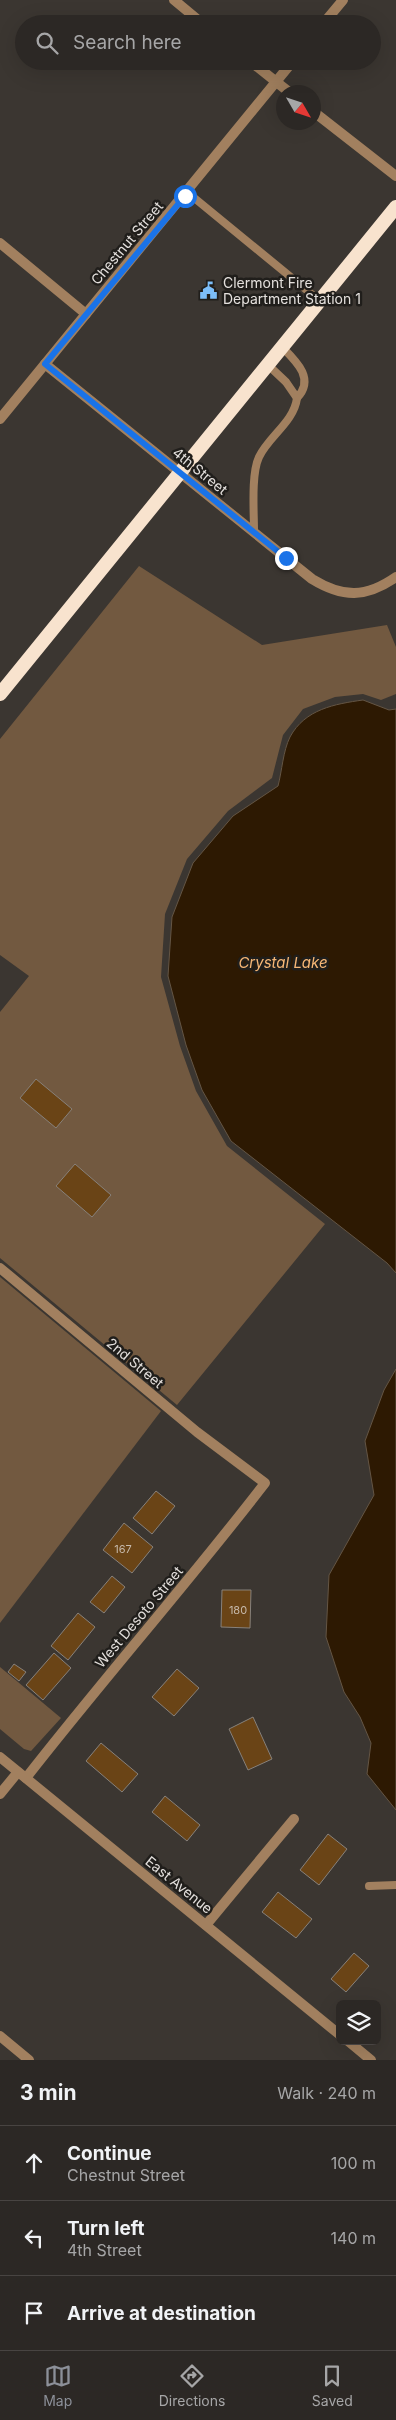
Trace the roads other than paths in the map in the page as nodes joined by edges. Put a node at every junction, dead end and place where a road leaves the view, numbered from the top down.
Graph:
1 (174, 0) edge
2 (343, 0) edge
3 (192, 15) edge
4 (330, 15) edge
5 (261, 70) edge
6 (286, 70) edge
7 (276, 82) junction
8 (280, 85) edge
9 (321, 117) edge
10 (396, 176) edge
11 (187, 192) junction
12 (396, 207) edge
13 (0, 243) edge
14 (320, 301) junction
15 (86, 314) junction
16 (282, 347) junction
17 (45, 364) junction
18 (268, 365) junction
19 (297, 398) junction
20 (0, 419) edge
21 (180, 472) junction
22 (254, 532) junction
23 (396, 577) edge
24 (0, 694) edge
25 (0, 1268) edge
26 (256, 1476) joint
27 (0, 1757) edge
28 (22, 1775) junction
29 (0, 1794) edge
30 (294, 1819) dead end
31 (396, 1885) edge
32 (369, 1886) dead end
33 (206, 1926) junction
34 (336, 2032) edge
35 (0, 2036) edge
36 (353, 2045) edge
37 (29, 2060) edge
38 (371, 2060) edge

1 - 3 street
2 - 4 street
5 - 7 street
6 - 7 street, Chestnut Street
7 - 8 street
7 - 11 street, Chestnut Street
9 - 10 street
11 - 14 lane
11 - 15 street, Chestnut Street
12 - 14 highway
13 - 15 street
14 - 16 highway
15 - 17 street, Chestnut Street
16 - 18 highway
16 - 19 lane
17 - 20 street, Chestnut Street
17 - 21 street, 4th Street
18 - 19 lane
18 - 21 highway
19 - 22 lane
21 - 22 street, 4th Street
21 - 24 highway
22 - 23 street, 4th Street
25 - 26 street, 2nd Street
26 - 28 street, West Desoto Street
27 - 28 street, East Avenue
28 - 29 street
28 - 33 street, East Avenue
30 - 33 street
31 - 32 lane
33 - 34 street, East Avenue
35 - 37 street
36 - 38 street

